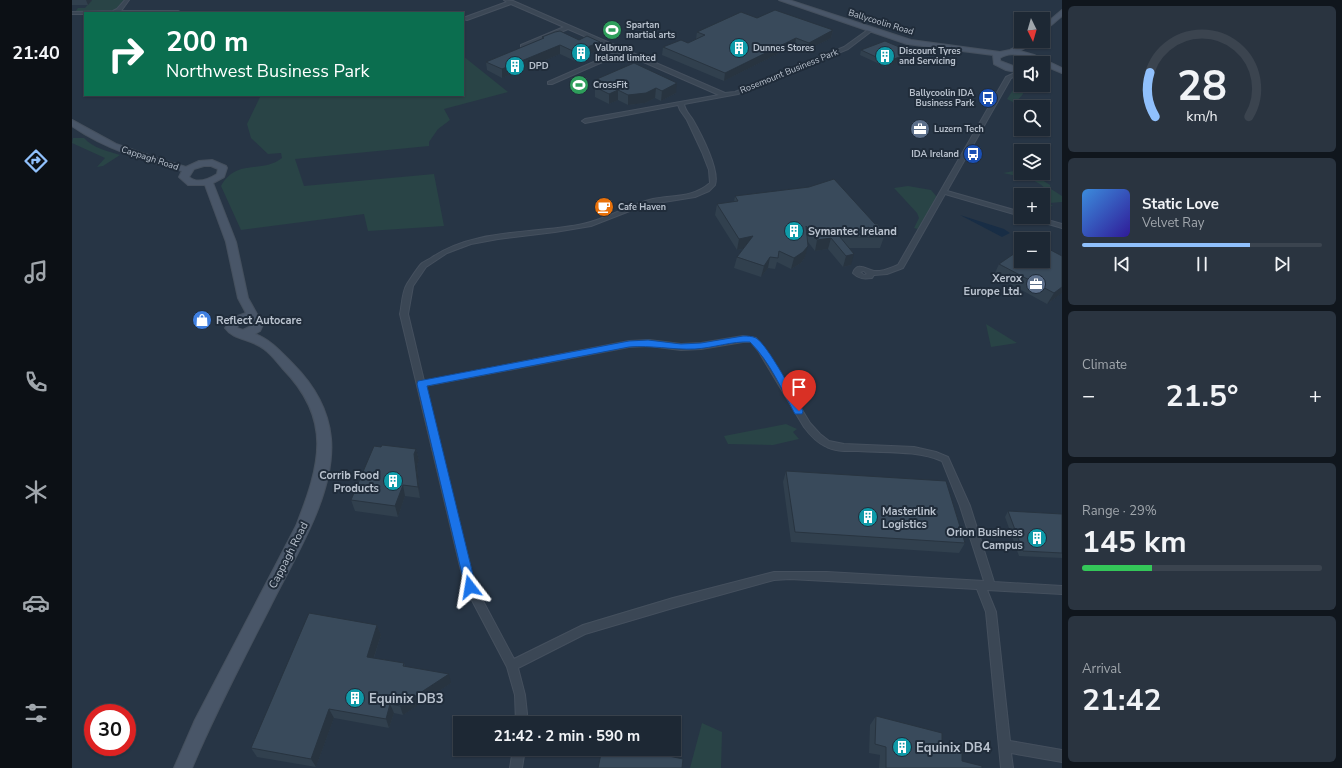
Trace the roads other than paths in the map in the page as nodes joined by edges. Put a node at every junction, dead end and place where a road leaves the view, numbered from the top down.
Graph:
1 (127, 0) edge
2 (782, 0) edge
3 (509, 1) edge
4 (117, 12) joint
5 (178, 12) edge
6 (1062, 12) edge
7 (72, 13) edge
8 (84, 13) edge
9 (465, 19) dead end
10 (1050, 23) edge
11 (568, 27) junction
12 (871, 30) junction
13 (523, 46) edge
14 (1018, 48) edge
15 (953, 49) junction
16 (624, 51) junction
17 (1010, 52) junction
18 (1001, 54) junction
19 (1027, 56) edge
20 (1002, 65) junction
21 (1050, 66) edge
22 (1014, 69) edge
23 (1062, 71) edge
24 (1050, 73) edge
25 (1014, 75) edge
26 (1062, 75) edge
27 (1010, 77) junction
28 (550, 83) dead end
29 (725, 95) junction
30 (681, 104) junction
31 (585, 121) dead end
32 (72, 122) edge
33 (187, 170) junction
34 (208, 182) junction
35 (944, 192) junction
36 (1014, 212) edge
37 (1050, 223) edge
38 (1062, 226) edge
39 (871, 273) dead end
40 (243, 298) junction
41 (238, 319) junction
42 (256, 321) junction
43 (245, 334) junction
44 (267, 345) junction
45 (421, 384) junction
46 (980, 584) junction
47 (991, 586) junction
48 (1062, 590) edge
49 (512, 666) junction
50 (522, 716) edge
51 (1005, 746) junction
52 (518, 756) edge
53 (1062, 756) edge
54 (183, 768) edge
55 (516, 768) edge
56 (1007, 768) edge

1 - 4 street
2 - 12 street, Ballycoolin Road
3 - 9 street, Rosemount Business Park
3 - 11 street, Rosemount Business Park
4 - 5 street
6 - 10 street
7 - 8 street
11 - 13 street
11 - 16 street, Rosemount Business Park
12 - 15 street, Ballycoolin Road
12 - 29 street, Rosemount Business Park
14 - 17 street
15 - 18 street, Ballycoolin Road
15 - 20 street, Ballycoolin Road
16 - 28 street
16 - 29 street, Rosemount Business Park
17 - 18 street, Ballycoolin Road
17 - 19 street
18 - 20 street
20 - 22 street, Ballycoolin Road
20 - 27 street
21 - 23 street
24 - 26 street
25 - 27 street
27 - 35 street
29 - 30 street, Rosemount Business Park
30 - 31 street, Rosemount Business Park
30 - 45 street
32 - 33 street, Cappagh Road
33 - 34 street, Cappagh Road
33 - 34 street, Cappagh Road
34 - 40 street, Cappagh Road
35 - 36 street
35 - 39 street
37 - 38 street
40 - 41 street, Cappagh Road
40 - 42 street, Cappagh Road
41 - 42 street
41 - 43 street, Cappagh Road
42 - 43 street
42 - 44 street, Cappagh Road
43 - 44 street, Cappagh Road
44 - 54 street, Cappagh Road
45 - 47 street
45 - 49 street
46 - 47 street
46 - 49 street
46 - 51 street
47 - 48 street
49 - 50 street
51 - 53 street
51 - 56 street
52 - 55 street

